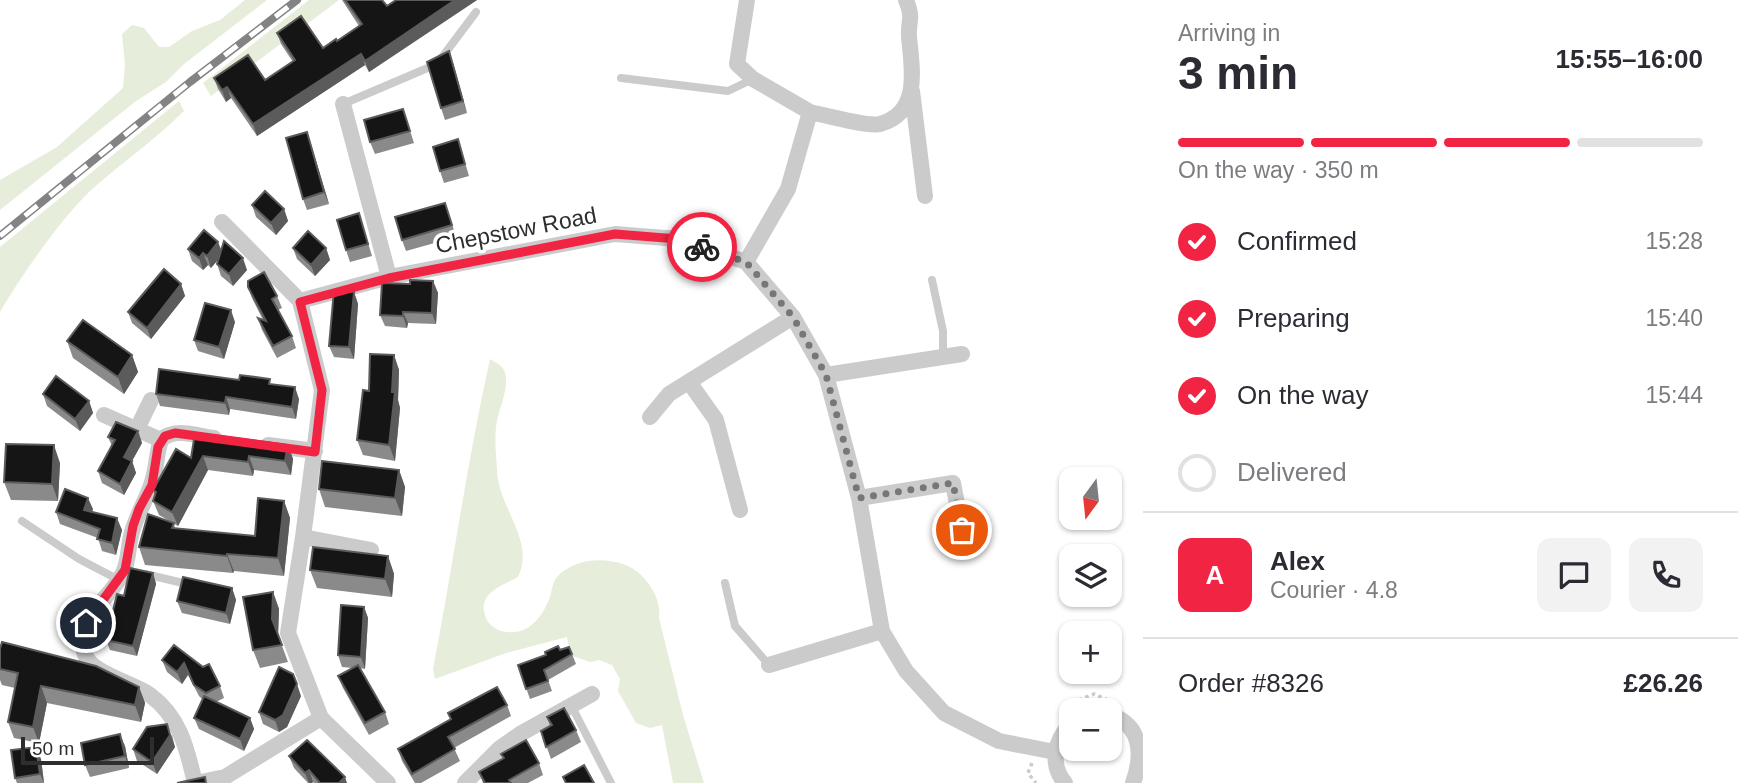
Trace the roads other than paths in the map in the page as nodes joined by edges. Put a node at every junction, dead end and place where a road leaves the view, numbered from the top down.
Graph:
1 (747, 0) edge
2 (906, 0) edge
3 (476, 12) dead end
4 (621, 78) dead end
5 (753, 79) junction
6 (912, 91) junction
7 (343, 104) joint
8 (810, 112) junction
9 (925, 196) dead end
10 (222, 222) dead end
11 (746, 262) junction
12 (389, 278) junction
13 (932, 280) dead end
14 (300, 302) junction
15 (793, 317) junction
16 (962, 354) dead end
17 (943, 357) junction
18 (826, 375) junction
19 (689, 382) junction
20 (151, 400) dead end
21 (104, 415) dead end
22 (650, 417) dead end
23 (136, 429) junction
24 (160, 440) junction
25 (226, 440) edge
26 (251, 443) edge
27 (315, 452) junction
28 (859, 498) junction
29 (740, 510) dead end
30 (22, 521) dead end
31 (962, 530) dead end
32 (303, 537) junction
33 (371, 550) dead end
34 (122, 575) junction
35 (183, 583) edge
36 (724, 583) dead end
37 (882, 632) junction
38 (769, 665) joint
39 (592, 694) dead end
40 (571, 705) junction
41 (321, 718) junction
42 (1122, 721) edge
43 (1059, 740) edge
44 (1055, 752) junction
45 (1139, 775) edge
46 (195, 783) edge
47 (388, 783) edge
48 (465, 783) edge
49 (611, 783) edge
50 (1065, 783) edge

1 - 5 street
2 - 6 street
3 - 7 lane
4 - 5 lane
5 - 8 street
6 - 8 street
6 - 9 street
7 - 12 street
8 - 11 street
10 - 14 street
11 - 12 street, Chepstow Road
11 - 15 street
12 - 14 street, Chepstow Road
13 - 17 lane
14 - 27 street
15 - 18 street
15 - 19 street
16 - 17 street
17 - 18 street
18 - 28 street
19 - 22 street
19 - 29 street
20 - 23 street
21 - 23 street
23 - 24 street
24 - 25 street
24 - 34 street
26 - 27 street
27 - 32 street
28 - 31 street
28 - 37 street
30 - 34 lane
32 - 33 street
32 - 41 street
34 - 35 lane
34 - 46 street
36 - 38 lane
37 - 38 street
37 - 44 street
39 - 40 street
40 - 48 street
40 - 49 lane
41 - 46 street
41 - 47 street
42 - 45 street
43 - 44 street
44 - 50 street

